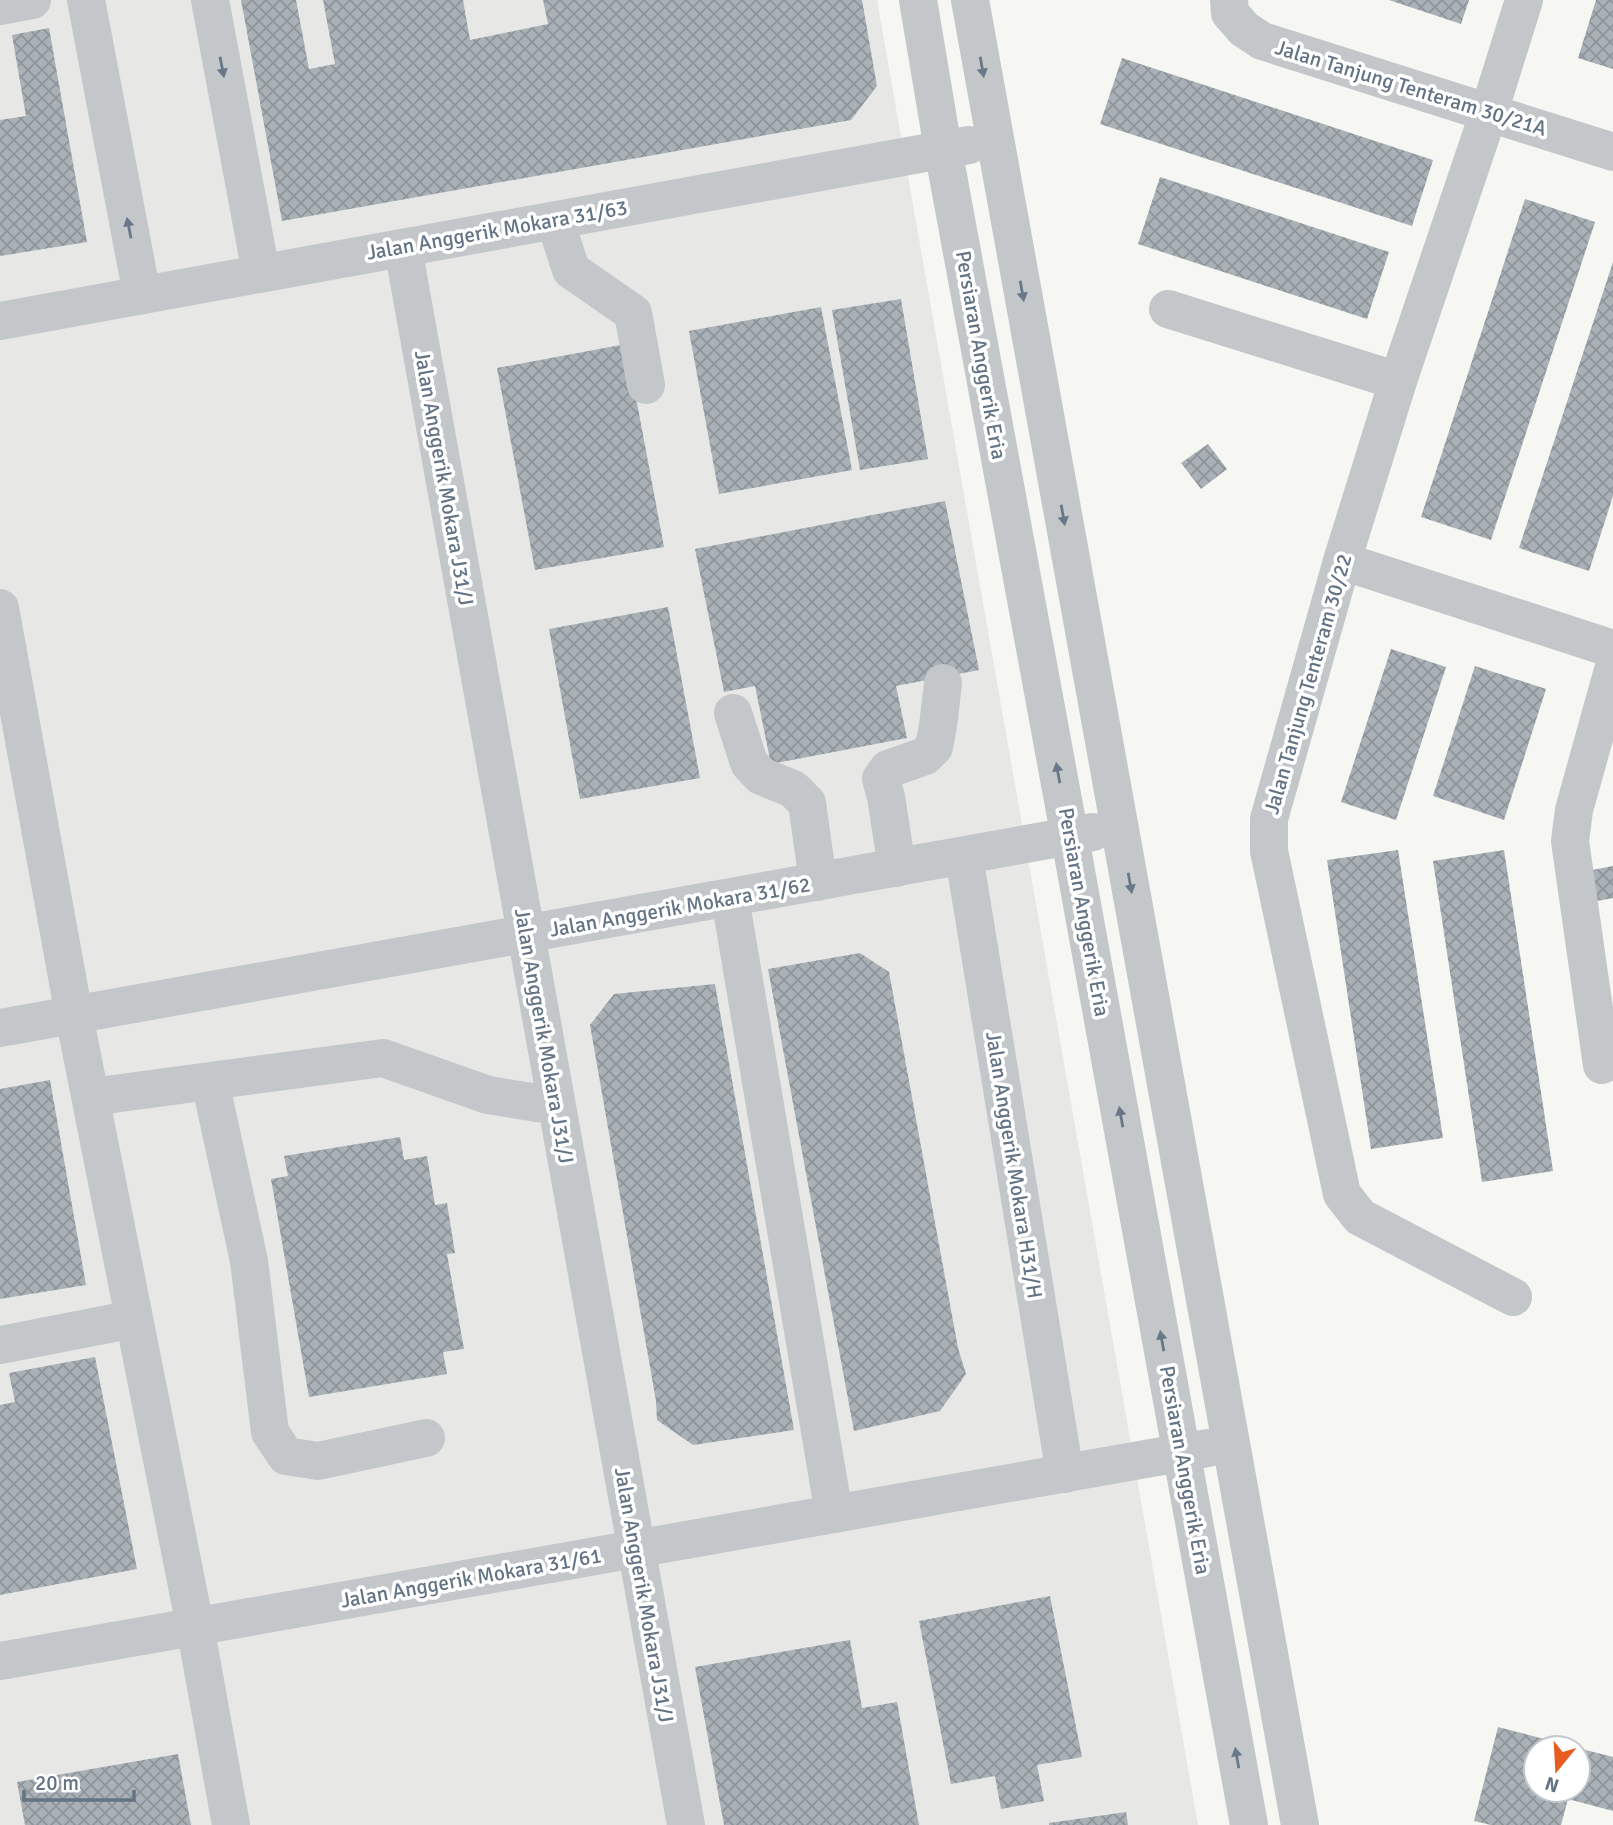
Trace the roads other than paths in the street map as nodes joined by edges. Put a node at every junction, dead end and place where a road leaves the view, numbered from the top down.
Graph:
1 (32, 0) edge
2 (86, 0) edge
3 (210, 0) edge
4 (918, 0) edge
5 (970, 0) edge
6 (1229, 0) edge
7 (1524, 0) edge
8 (0, 6) edge
9 (1489, 112) junction
10 (995, 140) junction
11 (943, 149) junction
12 (1613, 152) edge
13 (555, 220) junction
14 (403, 248) junction
15 (261, 273) junction
16 (142, 295) junction
17 (1168, 309) dead end
18 (0, 321) edge
19 (1398, 381) junction
20 (646, 385) dead end
21 (1342, 561) junction
22 (0, 608) edge
23 (1613, 649) edge
24 (1613, 670) edge
25 (943, 683) dead end
26 (733, 713) dead end
27 (1120, 826) junction
28 (1070, 838) junction
29 (964, 856) junction
30 (897, 868) junction
31 (818, 882) junction
32 (730, 898) junction
33 (526, 934) junction
34 (74, 1015) junction
35 (0, 1028) edge
36 (1602, 1065) dead end
37 (210, 1081) junction
38 (91, 1097) junction
39 (556, 1106) junction
40 (1513, 1297) dead end
41 (134, 1318) junction
42 (0, 1345) edge
43 (426, 1438) dead end
44 (1231, 1444) junction
45 (1182, 1452) junction
46 (1065, 1474) junction
47 (834, 1514) junction
48 (636, 1549) junction
49 (195, 1626) junction
50 (0, 1661) edge
51 (231, 1825) edge
52 (686, 1825) edge
53 (1249, 1825) edge
54 (1300, 1825) edge

1 - 8 street
16 -> 2 street
3 -> 15 street
4 - 11 street, Persiaran Anggerik Eria
5 -> 10 street
6 - 9 street, Jalan Tanjung Tenteram 30/21A
7 - 9 street, Jalan Tanjung Tenteram 30/22
9 - 12 street, Jalan Tanjung Tenteram 30/21A
9 - 19 street, Jalan Tanjung Tenteram 30/22
10 - 11 street, Jalan Anggerik Mokara 31/63
10 -> 27 street
11 - 13 street, Jalan Anggerik Mokara 31/63
28 -> 11 street, Persiaran Anggerik Eria
13 - 14 street, Jalan Anggerik Mokara 31/63
13 - 20 street
14 - 15 street, Jalan Anggerik Mokara 31/63
14 - 33 street, Jalan Anggerik Mokara J31/J
15 - 16 street, Jalan Anggerik Mokara 31/63
16 - 18 street, Jalan Anggerik Mokara 31/63
17 - 19 street
19 - 21 street, Jalan Tanjung Tenteram 30/22
21 - 23 street
21 - 40 street, Jalan Tanjung Tenteram 30/22
22 - 34 street
24 - 36 street
25 - 30 street
26 - 31 street
27 - 28 street, Jalan Anggerik Mokara 31/62
27 -> 44 street
28 - 29 street, Jalan Anggerik Mokara 31/62
45 -> 28 street, Persiaran Anggerik Eria
29 - 30 street, Jalan Anggerik Mokara 31/62
29 - 46 street, Jalan Anggerik Mokara H31/H
30 - 31 street, Jalan Anggerik Mokara 31/62
31 - 32 street, Jalan Anggerik Mokara 31/62
32 - 33 street, Jalan Anggerik Mokara 31/62
32 - 47 street
33 - 34 street, Jalan Anggerik Mokara 31/62
33 - 39 street, Jalan Anggerik Mokara J31/J
34 - 35 street, Jalan Anggerik Mokara 31/62
34 - 38 street
37 - 38 street
37 - 39 street
37 - 43 street
38 - 41 street
39 - 48 street, Jalan Anggerik Mokara J31/J
41 - 42 street
41 - 49 street
44 - 45 street, Jalan Anggerik Mokara 31/61
44 - 54 street
45 - 46 street, Jalan Anggerik Mokara 31/61
53 -> 45 street, Persiaran Anggerik Eria
46 - 47 street, Jalan Anggerik Mokara 31/61
47 - 48 street, Jalan Anggerik Mokara 31/61
48 - 49 street, Jalan Anggerik Mokara 31/61
48 - 52 street, Jalan Anggerik Mokara J31/J
49 - 50 street, Jalan Anggerik Mokara 31/61
49 - 51 street

